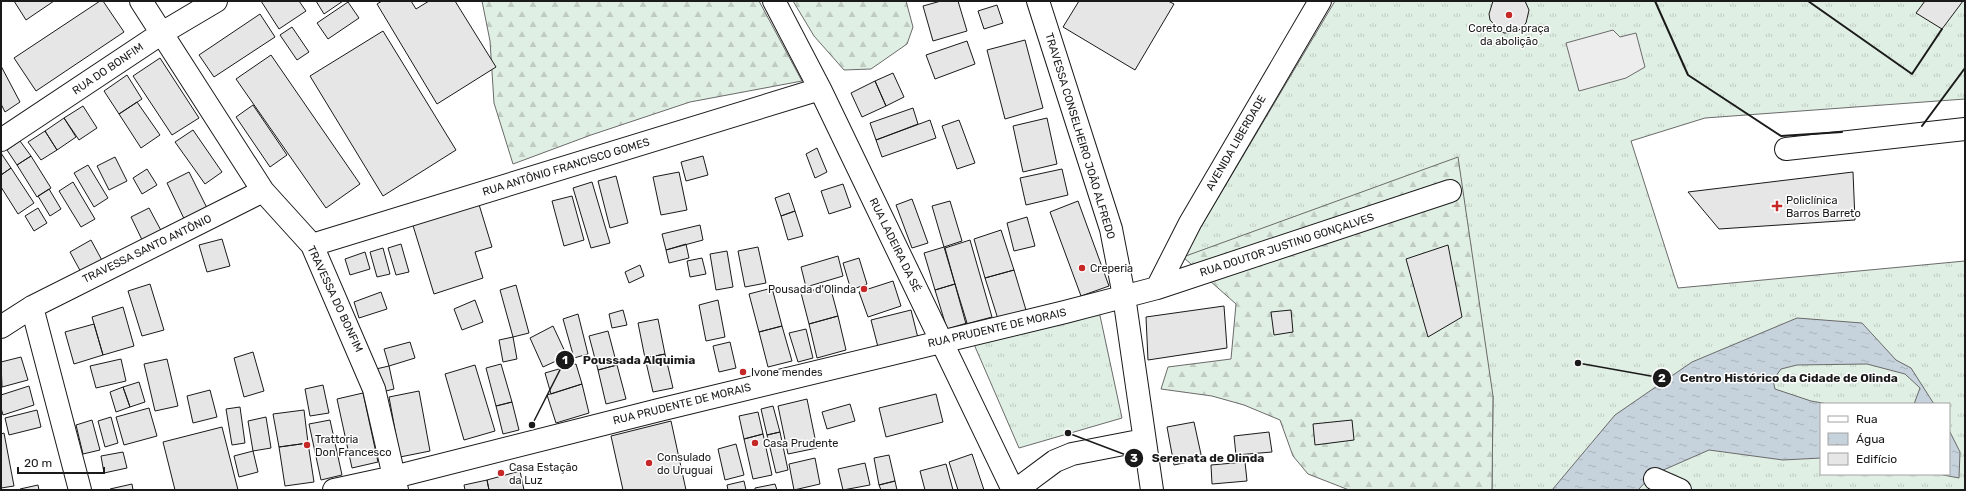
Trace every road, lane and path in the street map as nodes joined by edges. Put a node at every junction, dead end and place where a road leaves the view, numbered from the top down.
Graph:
1 (141, 1) edge
2 (216, 1) edge
3 (774, 1) edge
4 (1038, 1) edge
5 (1320, 1) edge
6 (162, 33) junction
7 (820, 89) junction
8 (1965, 129) edge
9 (1, 140) edge
10 (1786, 149) dead end
11 (1450, 191) dead end
12 (263, 192) junction
13 (312, 245) junction
14 (1157, 288) junction
15 (1124, 296) junction
16 (32, 307) junction
17 (1, 327) edge
18 (942, 341) junction
19 (1144, 440) junction
20 (1655, 479) dead end
21 (396, 484) edge
22 (80, 490) edge
23 (334, 490) edge
24 (1013, 490) edge
25 (1016, 490) edge
26 (1152, 490) edge
27 (1680, 490) edge

1 - 6 street, TRAVESSA DO BONFIM
2 - 6 street, RUA DO BONFIM
3 - 7 street, RUA LADEIRA DA SÉ
4 - 15 street, TRAVESSA CONSELHEIRO JOÃO ALFREDO
5 - 14 street, AVENIDA LIBERDADE
6 - 9 street, RUA DO BONFIM
6 - 12 street, TRAVESSA DO BONFIM
7 - 13 street, RUA ANTÔNIO FRANCISCO GOMES
7 - 18 street, RUA LADEIRA DA SÉ
8 - 10 street
11 - 14 street, RUA DOUTOR JUSTINO GONÇALVES
12 - 13 street, TRAVESSA DO BONFIM
12 - 16 street, TRAVESSA SANTO ANTÔNIO
13 - 21 street, TRAVESSA DO BONFIM
14 - 15 street, RUA DOUTOR JUSTINO GONÇALVES
15 - 18 street, RUA PRUDENTE DE MORAIS
15 - 19 street, TRAVESSA CONSELHEIRO JOÃO ALFREDO
16 - 17 street, TRAVESSA SANTO ANTÔNIO
16 - 22 street
18 - 21 street, RUA PRUDENTE DE MORAIS
18 - 24 street, RUA LADEIRA DA SÉ
19 - 25 street
19 - 26 street, TRAVESSA CONSELHEIRO JOÃO ALFREDO
20 - 27 street
21 - 23 street, RUA PRUDENTE DE MORAIS

